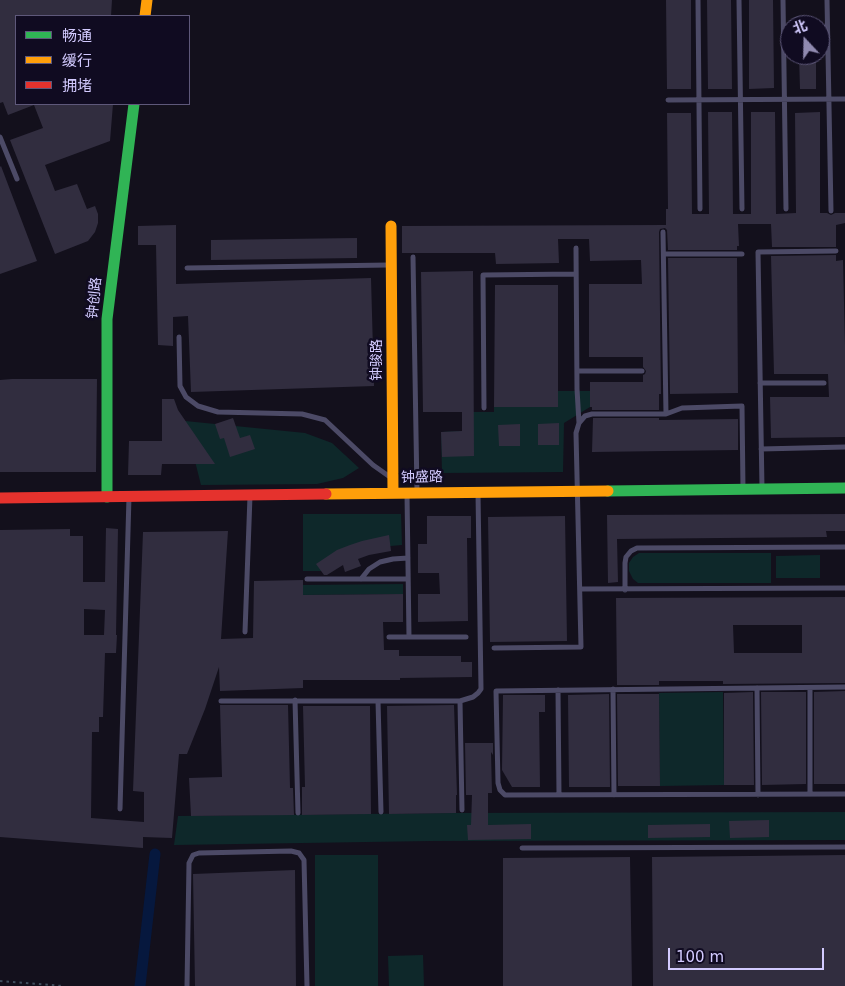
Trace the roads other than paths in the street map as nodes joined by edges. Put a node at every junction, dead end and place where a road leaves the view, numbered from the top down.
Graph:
1 (147, 0) edge
2 (698, 0) edge
3 (739, 0) edge
4 (783, 0) edge
5 (827, 0) edge
6 (145, 15) edge
7 (828, 99) junction
8 (845, 99) edge
9 (668, 100) dead end
10 (698, 100) junction
11 (740, 100) junction
12 (785, 100) junction
13 (134, 105) edge
14 (0, 137) edge
15 (17, 179) dead end
16 (700, 209) dead end
17 (786, 209) dead end
18 (742, 210) dead end
19 (831, 210) dead end
20 (391, 226) dead end
21 (663, 232) dead end
22 (576, 248) dead end
23 (836, 251) dead end
24 (664, 254) junction
25 (742, 254) dead end
26 (413, 258) dead end
27 (391, 265) junction
28 (187, 268) dead end
29 (576, 274) junction
30 (179, 337) dead end
31 (577, 371) junction
32 (642, 371) dead end
33 (760, 383) junction
34 (824, 383) dead end
35 (484, 408) dead end
36 (666, 414) junction
37 (579, 423) junction
38 (845, 447) edge
39 (761, 448) junction
40 (392, 478) junction
41 (845, 488) edge
42 (743, 489) junction
43 (762, 489) junction
44 (578, 491) junction
45 (478, 492) junction
46 (392, 493) junction
47 (412, 493) junction
48 (250, 495) junction
49 (129, 496) junction
50 (107, 497) junction
51 (0, 498) edge
52 (845, 547) edge
53 (408, 558) junction
54 (408, 578) junction
55 (307, 579) dead end
56 (362, 579) junction
57 (845, 588) edge
58 (580, 590) junction
59 (625, 590) junction
60 (244, 632) dead end
61 (389, 637) dead end
62 (409, 637) junction
63 (466, 637) dead end
64 (494, 648) dead end
65 (845, 687) edge
66 (757, 688) junction
67 (810, 688) junction
68 (613, 689) junction
69 (558, 690) junction
70 (221, 700) dead end
71 (295, 700) junction
72 (460, 700) junction
73 (378, 701) junction
74 (810, 794) junction
75 (845, 794) edge
76 (559, 795) junction
77 (614, 795) junction
78 (758, 795) junction
79 (120, 809) dead end
80 (462, 810) dead end
81 (381, 812) dead end
82 (298, 813) dead end
83 (845, 847) edge
84 (522, 848) dead end
85 (187, 986) edge
86 (307, 986) edge

1 - 6 street
2 - 10 lane
3 - 11 lane
4 - 12 lane
5 - 7 lane
7 - 8 lane
7 - 12 lane
7 - 19 lane
9 - 10 lane
10 - 11 lane
10 - 16 lane
11 - 12 lane
11 - 18 lane
12 - 17 lane
13 - 50 street, 钟创路
14 - 15 lane
20 - 27 street, 钟骏路
21 - 24 lane
22 - 29 lane
23 - 33 lane
24 - 25 lane
24 - 36 lane
26 - 47 lane
27 - 28 lane
27 - 40 street, 钟骏路
29 - 31 lane
29 - 35 lane
30 - 40 lane
31 - 32 lane
31 - 37 lane
33 - 34 lane
33 - 39 lane
36 - 37 lane
36 - 42 lane
37 - 44 lane
38 - 39 lane
39 - 43 lane
40 - 46 street, 钟骏路
41 - 43 street, 钟盛路
42 - 43 street, 钟盛路
42 - 44 street, 钟盛路
44 - 45 street, 钟盛路
44 - 58 lane
45 - 47 street, 钟盛路
45 - 72 lane
46 - 47 street, 钟盛路
46 - 48 street, 钟盛路
47 - 53 lane
48 - 49 street, 钟盛路
48 - 60 lane
49 - 50 street, 钟盛路
49 - 79 lane
50 - 51 street, 钟盛路
52 - 59 lane
53 - 54 lane
53 - 56 lane
54 - 56 lane
54 - 62 lane
55 - 56 lane
57 - 59 lane
58 - 59 lane
58 - 64 lane
61 - 62 lane
62 - 63 lane
65 - 67 lane
66 - 67 lane
66 - 68 lane
66 - 78 lane
67 - 74 lane
68 - 69 lane
68 - 77 lane
69 - 76 lane
69 - 76 lane
70 - 71 lane
71 - 73 lane
71 - 82 lane
72 - 73 lane
72 - 80 lane
73 - 81 lane
74 - 75 lane
74 - 78 lane
76 - 77 lane
77 - 78 lane
83 - 84 lane
85 - 86 lane

